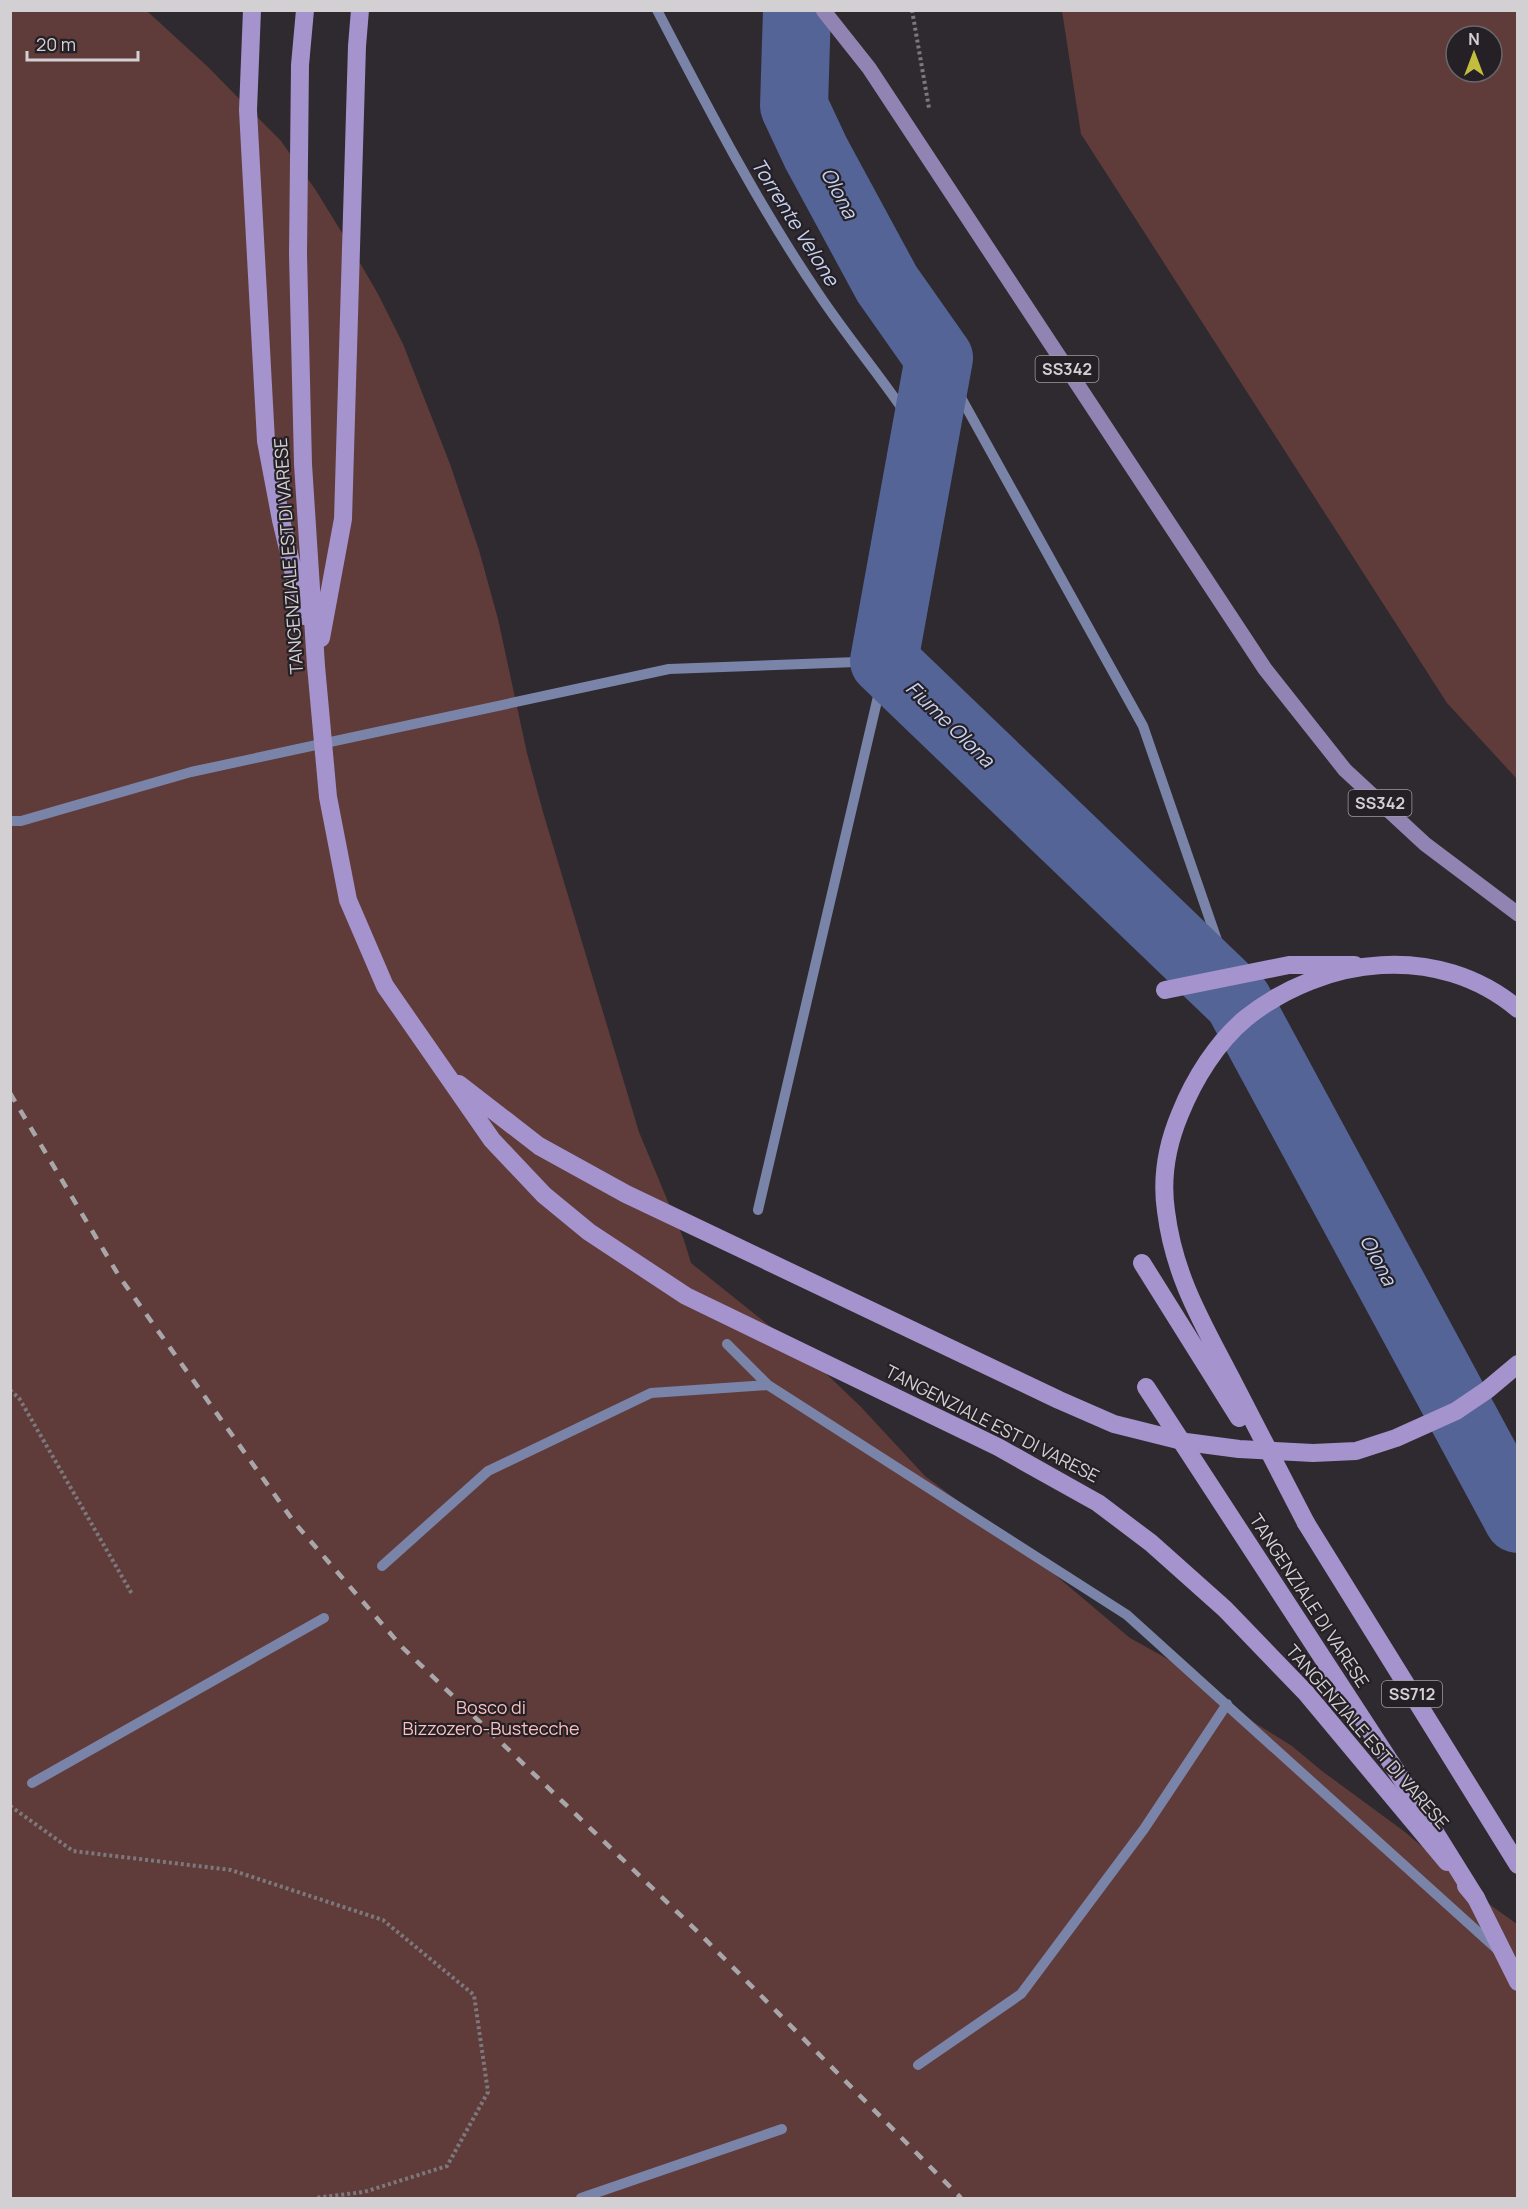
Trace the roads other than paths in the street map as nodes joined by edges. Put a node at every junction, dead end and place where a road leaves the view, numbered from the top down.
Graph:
1 (252, 10) edge
2 (305, 10) edge
3 (360, 10) edge
4 (823, 10) edge
5 (316, 666) junction
6 (1518, 914) edge
7 (1372, 965) junction
8 (1166, 990) dead end
9 (1518, 1009) edge
10 (443, 1072) junction
11 (1142, 1263) dead end
12 (1518, 1364) edge
13 (1146, 1387) dead end
14 (1306, 1523) junction
15 (1518, 1865) edge
16 (1476, 1898) junction
17 (1518, 1982) edge

1 - 5 highway
2 - 5 highway, TANGENZIALE EST DI VARESE
3 - 5 highway
4 - 6 main road, SS342
5 - 10 highway, TANGENZIALE EST DI VARESE
7 - 8 highway, bridge
7 - 9 highway, bridge
7 - 14 highway, bridge
10 - 12 highway, TANGENZIALE EST DI VARESE
10 - 16 highway, TANGENZIALE EST DI VARESE, bridge
11 - 14 highway, bridge
13 - 16 highway, TANGENZIALE DI VARESE, bridge
14 - 15 highway, SS712
16 - 17 highway, TANGENZIALE EST DI VARESE

